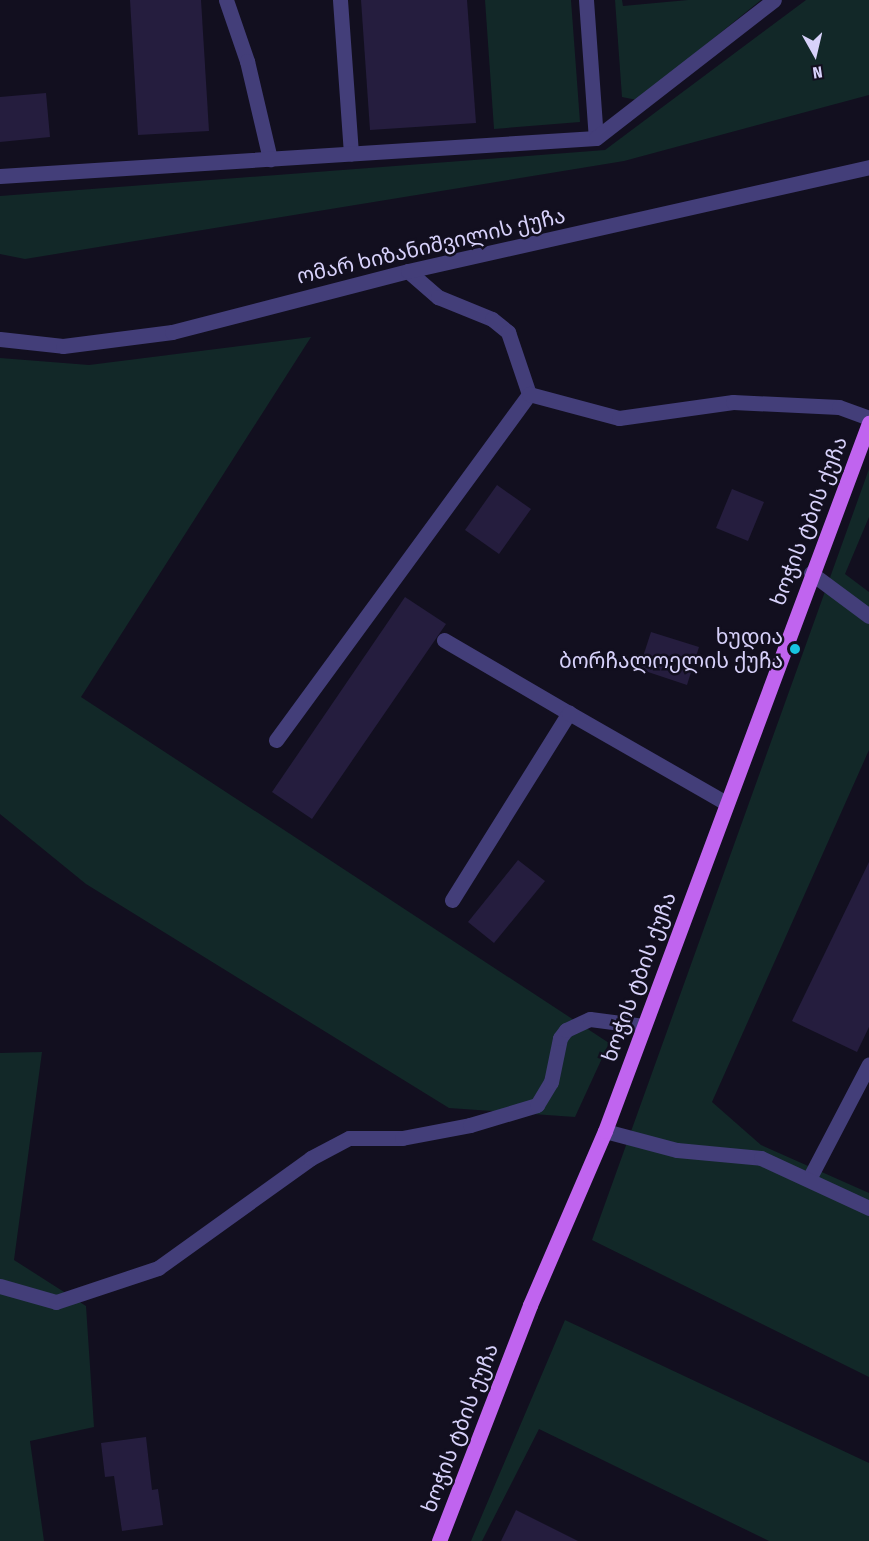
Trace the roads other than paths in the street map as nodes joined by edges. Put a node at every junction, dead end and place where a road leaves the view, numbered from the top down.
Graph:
1 (226, 0) edge
2 (340, 0) edge
3 (586, 0) edge
4 (774, 0) edge
5 (596, 138) junction
6 (351, 154) junction
7 (270, 159) junction
8 (869, 167) edge
9 (0, 177) edge
10 (408, 271) junction
11 (0, 339) edge
12 (529, 394) junction
13 (869, 418) edge
14 (869, 423) edge
15 (811, 573) junction
16 (869, 616) edge
17 (444, 640) dead end
18 (569, 713) junction
19 (276, 740) dead end
20 (726, 802) junction
21 (453, 900) dead end
22 (644, 1026) junction
23 (869, 1064) edge
24 (605, 1131) junction
25 (810, 1178) junction
26 (869, 1208) edge
27 (0, 1286) edge
28 (439, 1541) edge

1 - 7 street
2 - 6 street
3 - 5 street
4 - 5 street
5 - 6 street
6 - 7 street
7 - 9 street
8 - 10 street, ომარ ხიზანიშვილის ქუჩა
10 - 11 street, ომარ ხიზანიშვილის ქუჩა
10 - 12 street
12 - 13 street
12 - 19 street
14 - 15 main road, ხოჭის ტბის ქუჩა
15 - 16 street
15 - 20 main road, ხოჭის ტბის ქუჩა
17 - 18 street
18 - 20 street
18 - 21 street
20 - 22 main road, ხოჭის ტბის ქუჩა
22 - 24 main road, ხოჭის ტბის ქუჩა
22 - 27 street
23 - 25 street
24 - 25 street
24 - 28 main road, ხოჭის ტბის ქუჩა
25 - 26 street

